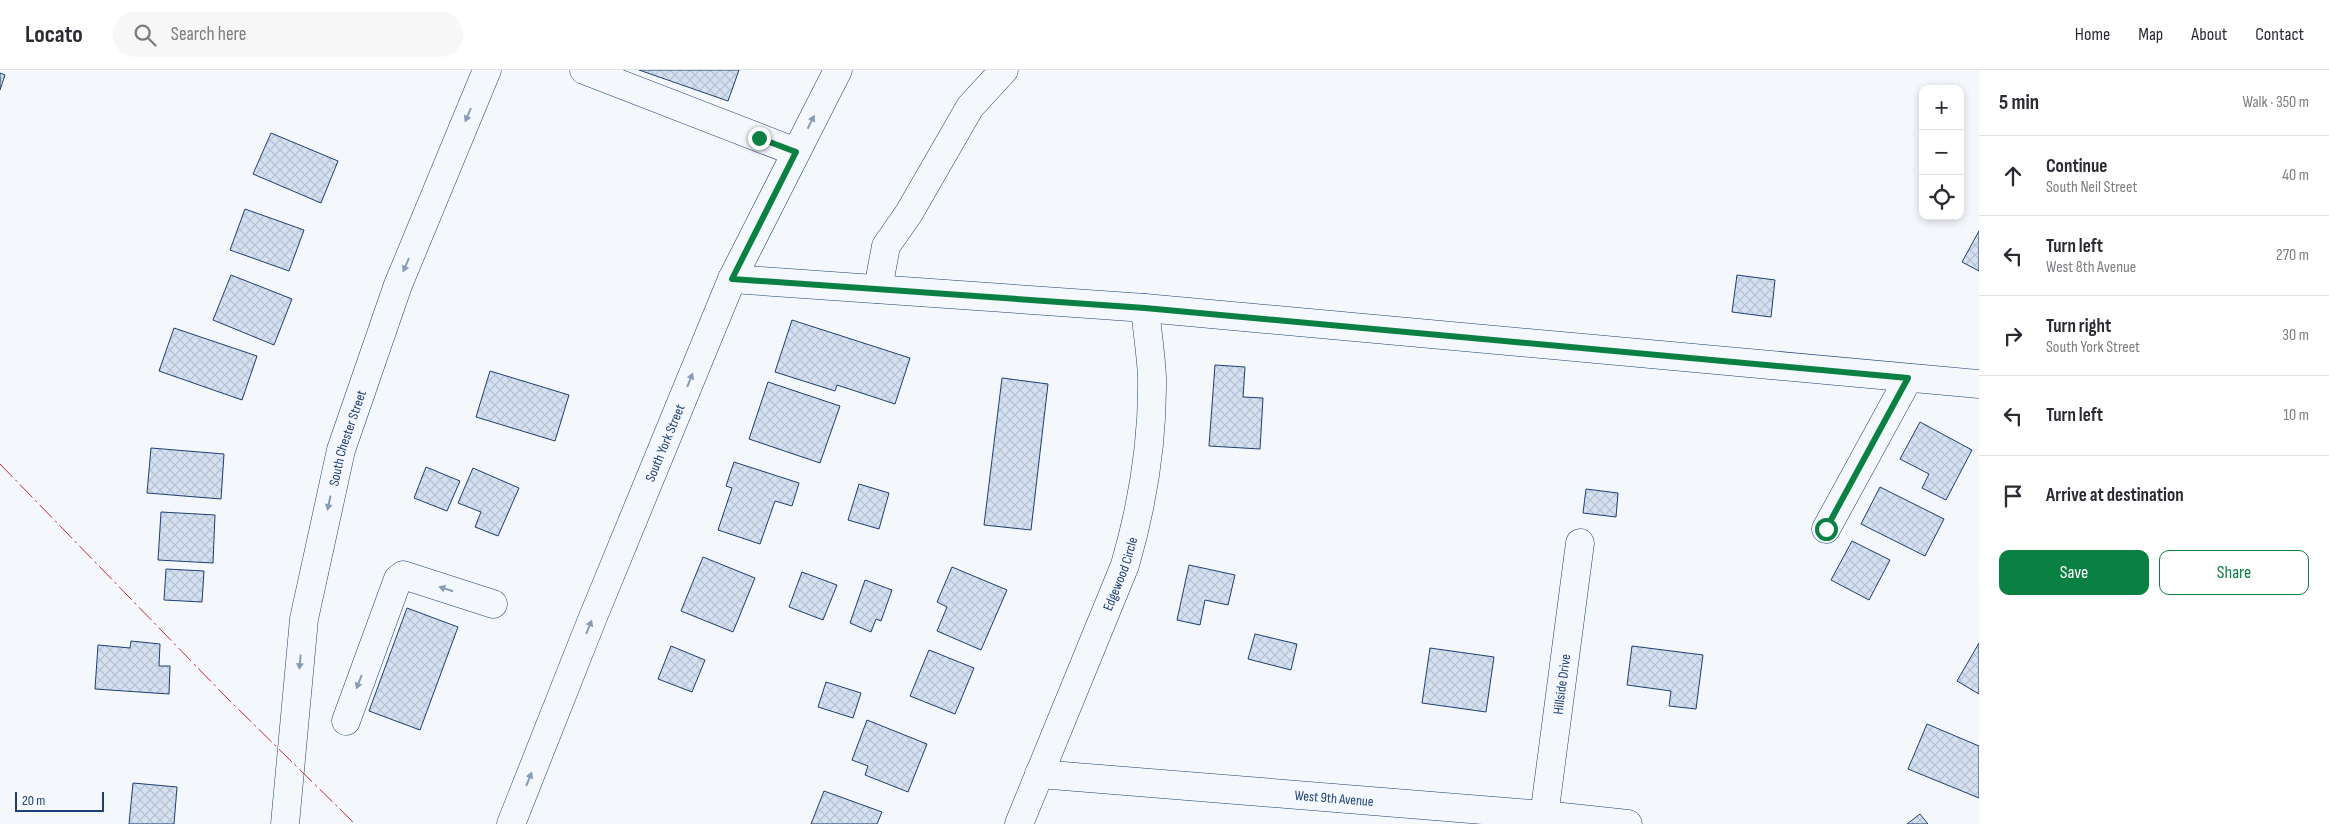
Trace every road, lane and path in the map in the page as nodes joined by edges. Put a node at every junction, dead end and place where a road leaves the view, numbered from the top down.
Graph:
1 (487, 70) edge
2 (584, 70) edge
3 (838, 70) edge
4 (1004, 70) edge
5 (796, 152) junction
6 (732, 279) junction
7 (878, 289) junction
8 (1145, 308) junction
9 (1908, 378) junction
10 (1979, 384) edge
11 (1826, 529) dead end
12 (1580, 543) dead end
13 (493, 604) dead end
14 (346, 720) dead end
15 (1039, 774) junction
16 (1544, 819) edge
17 (285, 824) edge
18 (511, 824) edge
19 (1019, 824) edge
20 (1628, 824) edge

1 -> 17 street, South Chester Street
2 - 5 street
5 -> 3 street, South York Street
4 - 7 street
5 - 6 street, South York Street
6 - 7 street
18 -> 6 street, South York Street
7 - 8 street
8 - 9 street
8 - 15 street, Edgewood Circle
9 - 10 street
9 - 11 street
12 - 16 street, Hillside Drive
13 -> 14 street
15 - 16 street, West 9th Avenue
15 - 19 street, Edgewood Circle
16 - 20 street, West 9th Avenue

